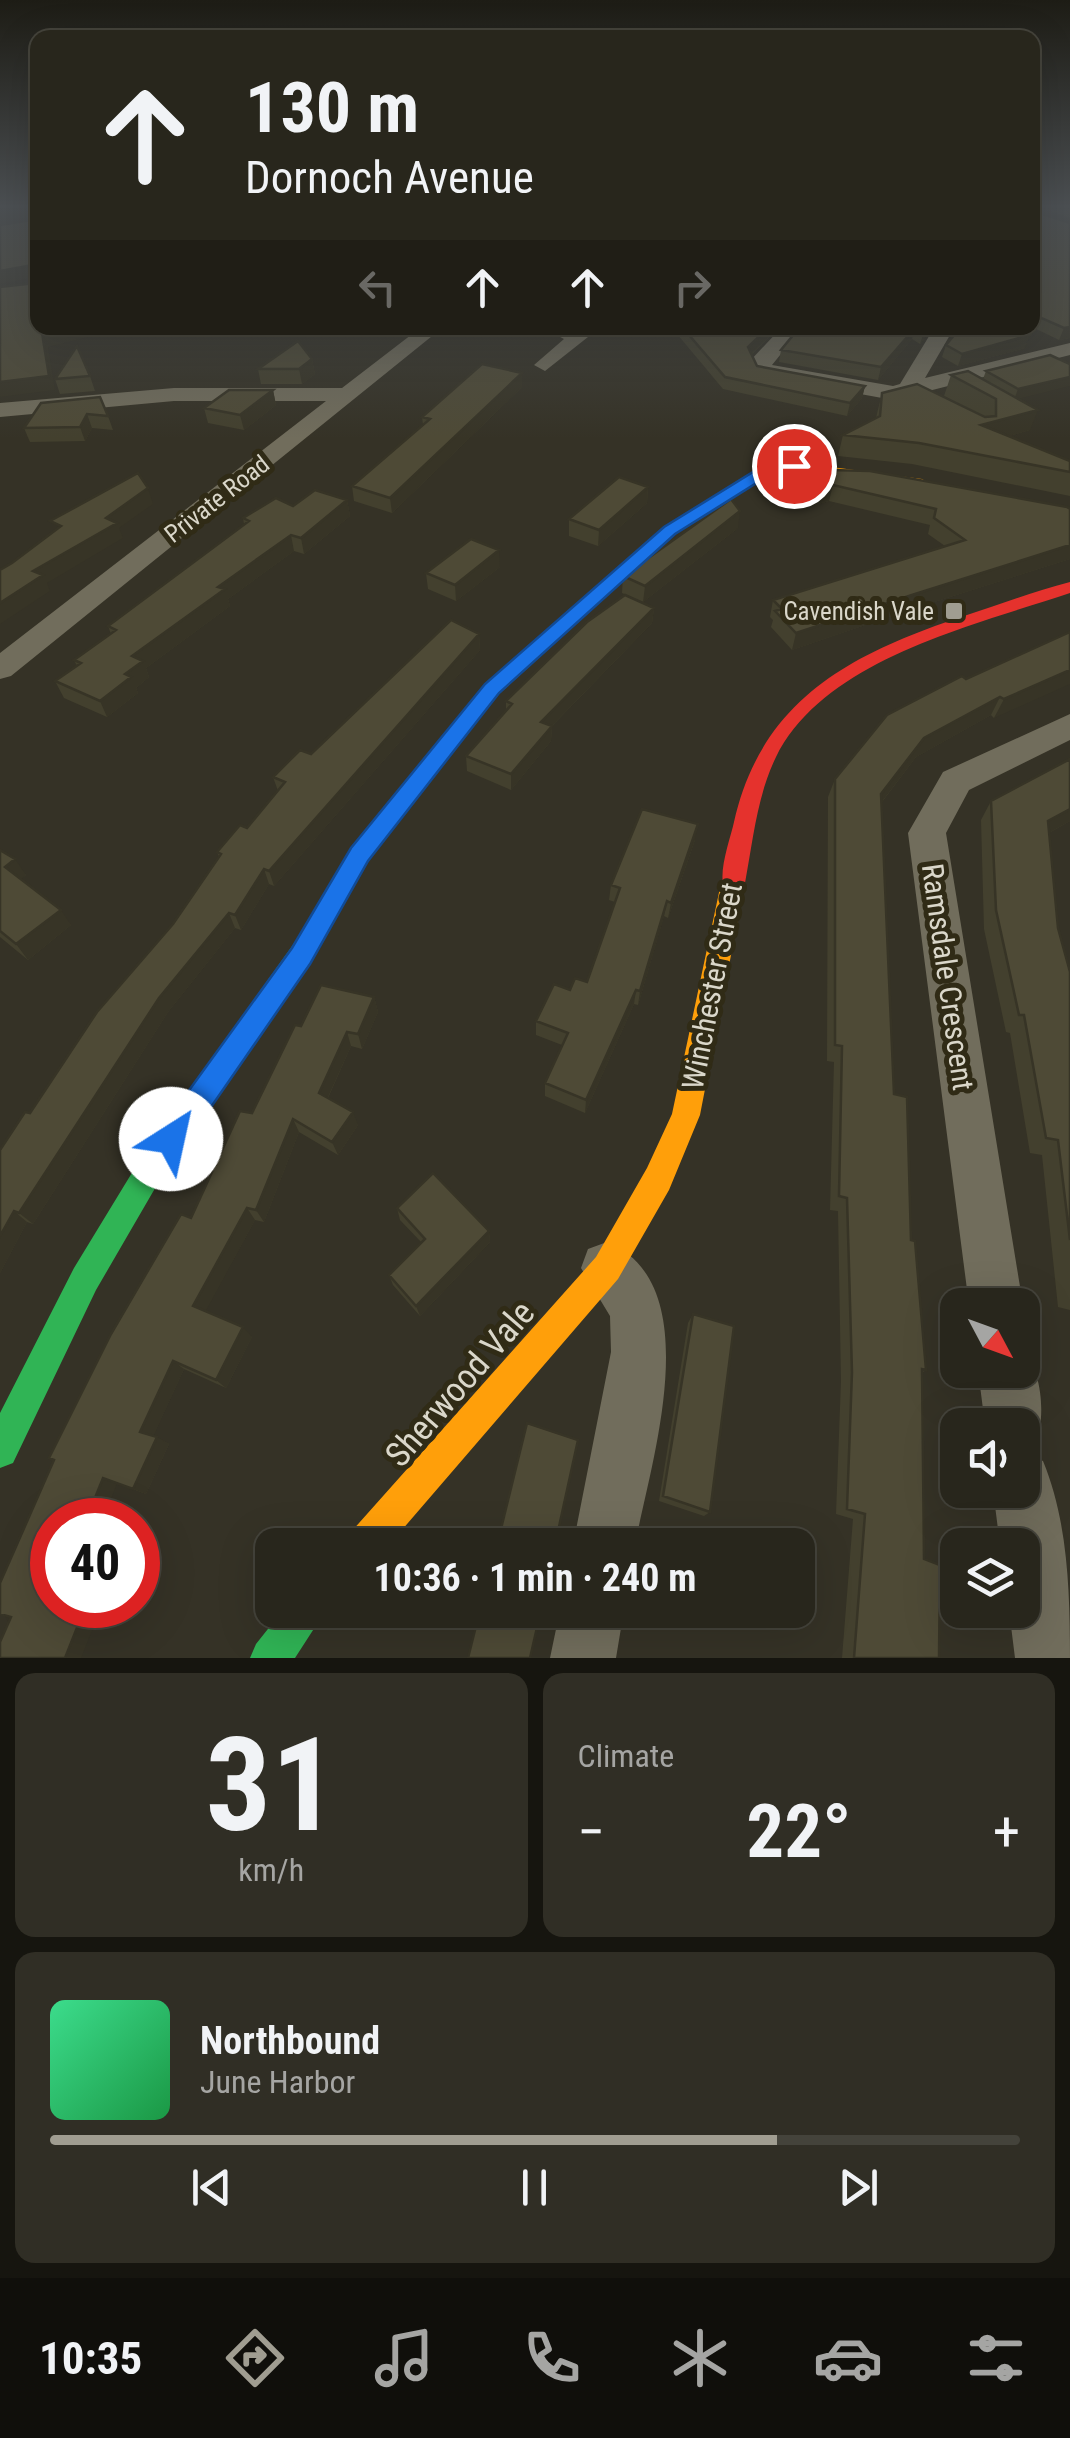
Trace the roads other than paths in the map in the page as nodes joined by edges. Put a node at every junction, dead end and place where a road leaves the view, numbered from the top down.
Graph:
1 (424, 335) edge
2 (575, 335) edge
3 (785, 335) edge
4 (940, 335) edge
5 (1025, 335) edge
6 (1066, 353) edge
7 (545, 365) dead end
8 (908, 389) junction
9 (350, 396) junction
10 (0, 410) edge
11 (949, 410) edge
12 (942, 488) edge
13 (1070, 586) edge
14 (13, 648) edge
15 (0, 669) edge
16 (1070, 726) edge
17 (606, 1268) junction
18 (994, 1288) edge
19 (0, 1450) edge
20 (1026, 1508) edge
21 (379, 1528) edge
22 (607, 1528) edge
23 (294, 1628) edge
24 (589, 1628) edge
25 (270, 1658) edge
26 (583, 1658) edge
27 (1048, 1658) edge

1 - 9 street, Private Road
2 - 7 street
3 - 8 street
4 - 8 street
5 - 6 street
6 - 8 street
8 - 11 street
9 - 10 street
9 - 14 street, Private Road
12 - 19 street
13 - 17 street, Winchester Street
14 - 15 street, Private Road
16 - 18 street, Ramsdale Crescent
17 - 21 street, Sherwood Vale
17 - 22 street
20 - 27 street
23 - 25 street
24 - 26 street

